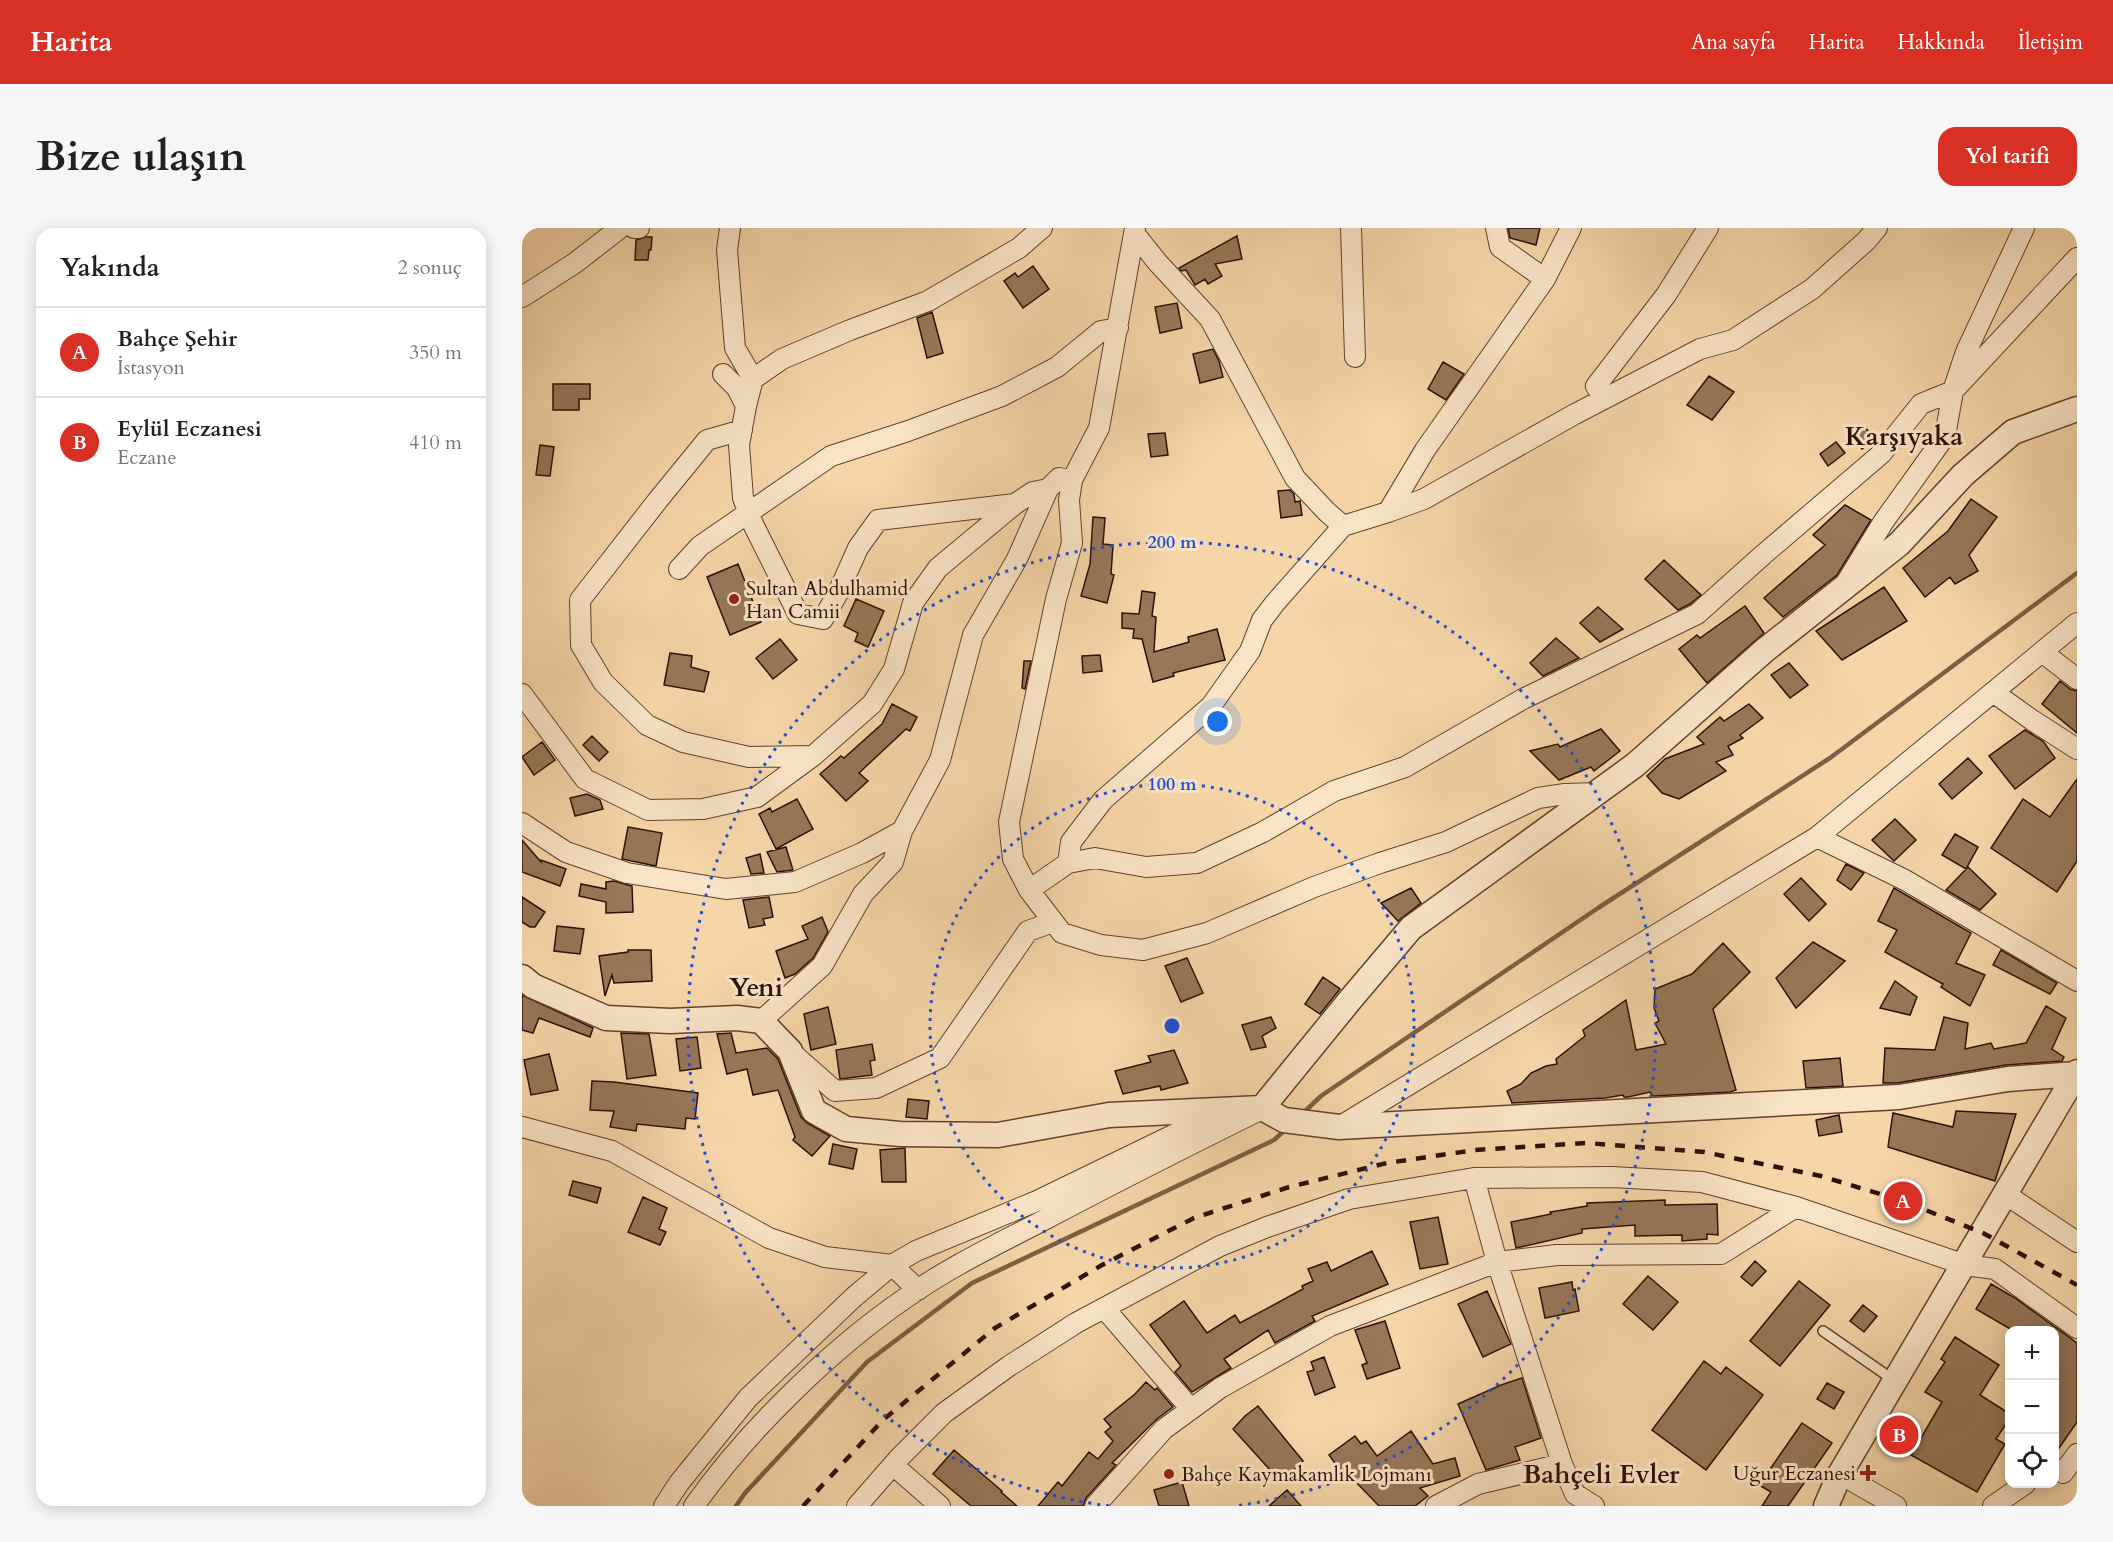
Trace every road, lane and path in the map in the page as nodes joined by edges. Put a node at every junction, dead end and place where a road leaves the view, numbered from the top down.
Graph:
1 (620, 228) edge
2 (634, 228) edge
3 (639, 228) edge
4 (730, 228) edge
5 (1042, 228) edge
6 (1351, 228) edge
7 (1496, 228) edge
8 (1571, 228) edge
9 (1708, 228) edge
10 (1877, 228) edge
11 (2024, 228) edge
12 (1135, 231) edge
13 (2077, 258) edge
14 (1545, 279) junction
15 (522, 297) edge
16 (1118, 328) junction
17 (1355, 357) dead end
18 (723, 374) dead end
19 (753, 379) junction
20 (1953, 392) junction
21 (1604, 399) junction
22 (746, 406) junction
23 (2077, 409) edge
24 (742, 430) junction
25 (1072, 480) junction
26 (1047, 489) junction
27 (1015, 504) junction
28 (1388, 512) junction
29 (749, 514) junction
30 (1344, 526) junction
31 (679, 569) dead end
32 (1843, 588) junction
33 (2077, 622) edge
34 (2042, 652) junction
35 (2077, 679) edge
36 (1993, 692) junction
37 (522, 694) edge
38 (2077, 749) edge
39 (813, 756) junction
40 (1597, 793) junction
41 (522, 823) edge
42 (902, 831) junction
43 (1816, 837) junction
44 (1068, 863) junction
45 (1029, 890) junction
46 (1053, 922) junction
47 (522, 977) edge
48 (2077, 981) edge
49 (761, 1022) junction
50 (790, 1051) junction
51 (2077, 1073) edge
52 (1262, 1108) junction
53 (1332, 1126) junction
54 (522, 1127) edge
55 (1474, 1179) junction
56 (2004, 1194) junction
57 (1796, 1207) junction
58 (2077, 1242) edge
59 (1497, 1262) junction
60 (892, 1265) junction
61 (1965, 1265) junction
62 (918, 1290) junction
63 (1104, 1308) junction
64 (2077, 1328) edge
65 (1823, 1331) dead end
66 (1895, 1381) junction
67 (1190, 1408) junction
68 (2077, 1454) edge
69 (1562, 1464) junction
70 (893, 1465) junction
71 (2059, 1471) edge
72 (1840, 1474) junction
73 (2019, 1488) edge
74 (1572, 1500) edge
75 (664, 1506) edge
76 (694, 1506) edge
77 (857, 1506) edge
78 (940, 1506) edge
79 (1095, 1506) edge
80 (1436, 1506) edge
81 (1594, 1506) edge
82 (1813, 1506) edge
83 (1826, 1506) edge
84 (1896, 1506) edge
85 (1993, 1506) edge

1 - 15 street
2 - 3 street
4 - 19 street
5 - 19 street
6 - 17 street
7 - 14 street
8 - 14 street
9 - 21 street
10 - 21 street
11 - 20 street
12 - 16 street
12 - 30 street
13 - 20 street
14 - 28 street
16 - 25 street
16 - 29 street
18 - 22 street
19 - 22 street
20 - 32 street
20 - 44 street
21 - 28 street
22 - 24 street
23 - 32 street
24 - 29 street
24 - 39 street
25 - 26 street
25 - 45 street
26 - 27 street
26 - 42 street
27 - 29 street
27 - 39 street
28 - 30 street
29 - 31 street
30 - 44 street
32 - 40 street
33 - 34 street
34 - 35 street
34 - 36 street
36 - 38 street
36 - 43 street
37 - 39 street
40 - 46 street
40 - 52 street
41 - 42 street
42 - 49 street
43 - 48 street
43 - 53 street
44 - 45 street
45 - 46 street
46 - 50 street
47 - 49 street
49 - 50 street
50 - 52 street
51 - 53 street
51 - 56 street
52 - 53 street
52 - 60 street
52 - 62 street
54 - 60 street
55 - 57 street
55 - 59 street
55 - 63 street
56 - 58 street
56 - 61 street
57 - 59 street
57 - 61 street
59 - 67 street
59 - 69 street
60 - 62 street
60 - 75 street
61 - 64 street
61 - 66 street
62 - 76 street
63 - 67 street
63 - 70 street
65 - 66 lane
66 - 72 street
67 - 79 street
68 - 71 street
69 - 74 street
69 - 80 street
70 - 77 street
70 - 78 street
72 - 82 street
72 - 83 street
72 - 84 street
73 - 85 street
74 - 81 street

